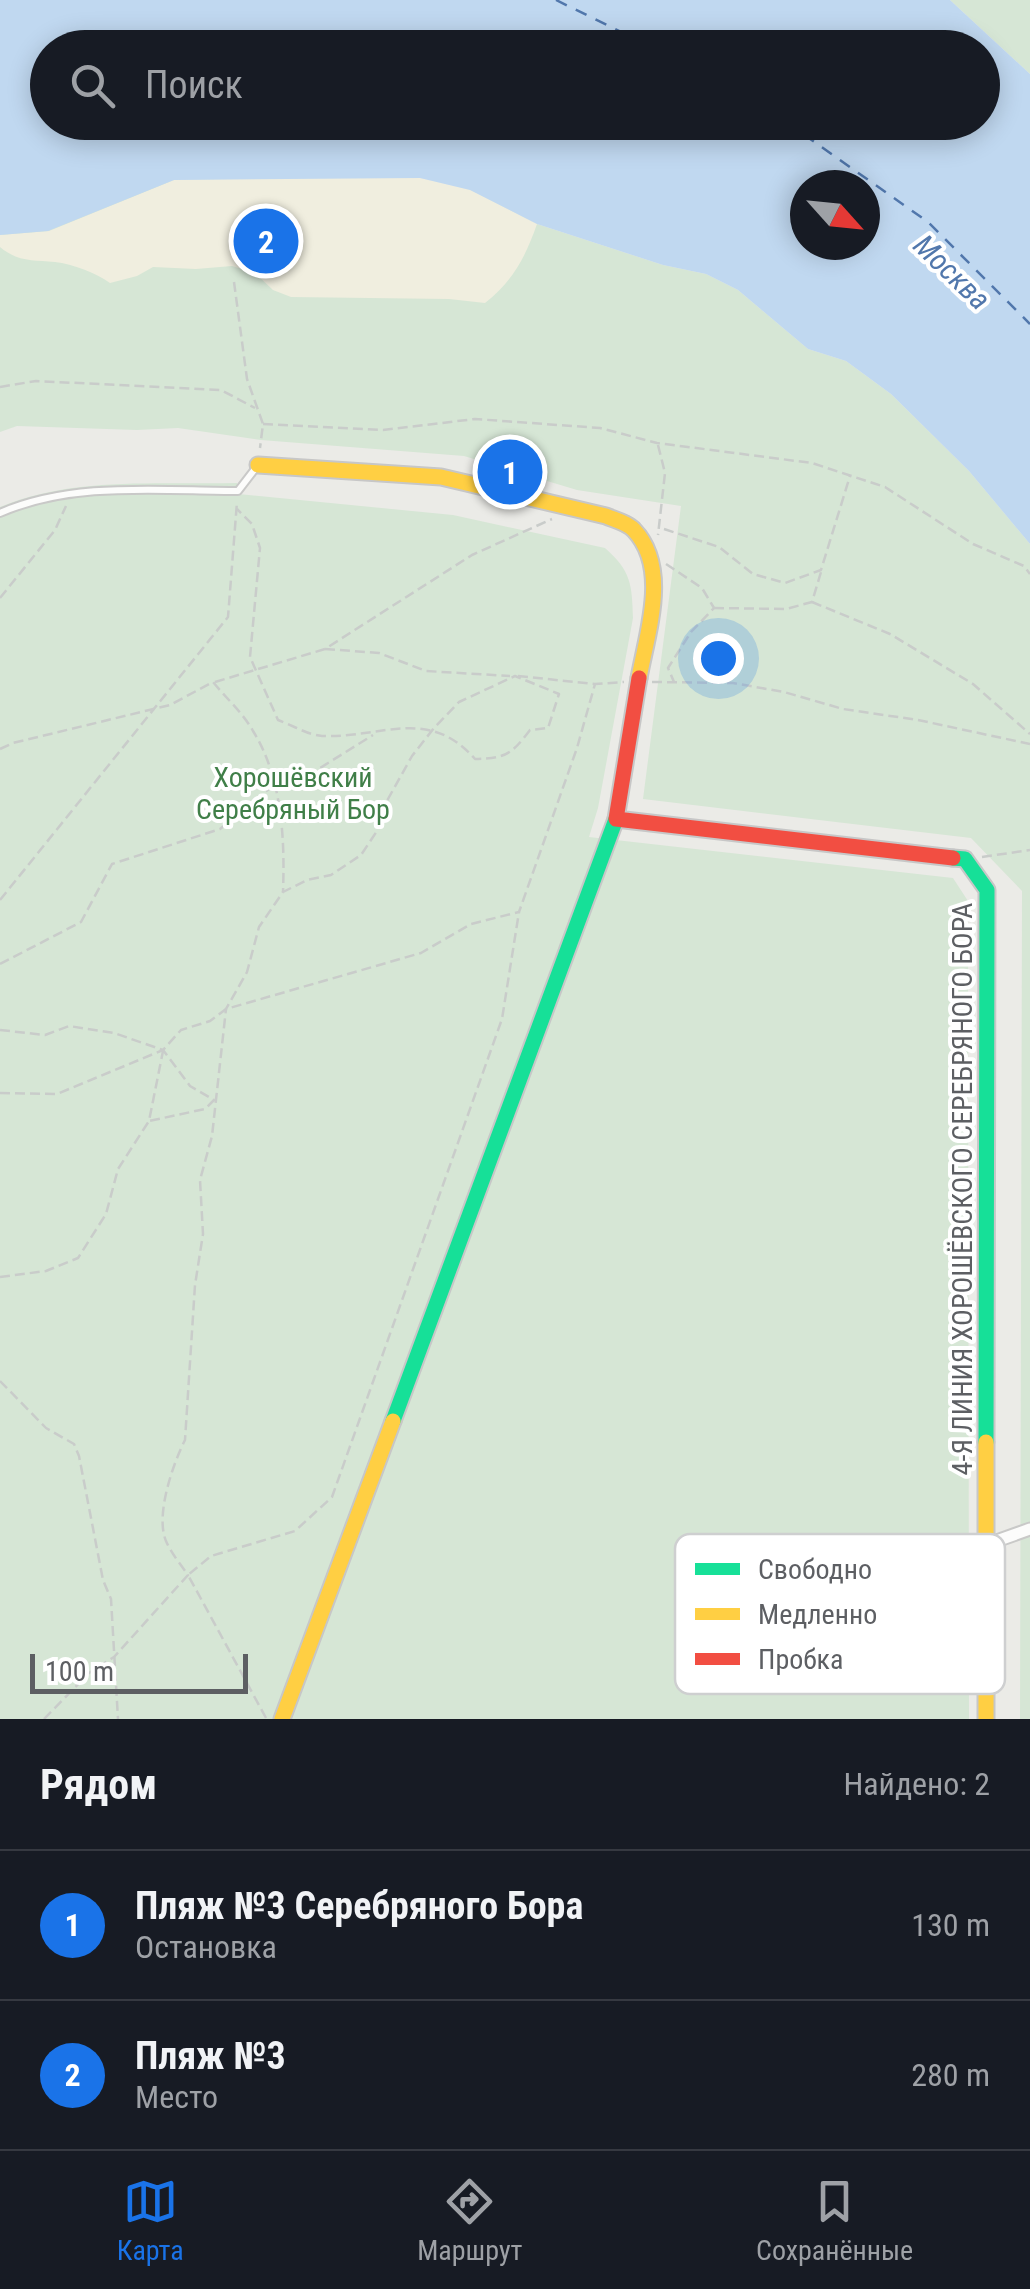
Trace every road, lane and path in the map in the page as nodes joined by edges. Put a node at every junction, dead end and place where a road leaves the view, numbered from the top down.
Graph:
1 (234, 282) dead end
2 (0, 388) edge
3 (256, 408) junction
4 (263, 424) junction
5 (657, 443) junction
6 (258, 464) junction
7 (850, 474) junction
8 (72, 492) junction
9 (238, 494) dead end
10 (576, 508) junction
11 (237, 509) junction
12 (0, 514) edge
13 (661, 528) junction
14 (651, 553) junction
15 (821, 570) junction
16 (1030, 574) edge
17 (0, 598) edge
18 (812, 602) junction
19 (714, 608) junction
20 (325, 650) junction
21 (256, 669) junction
22 (515, 676) junction
23 (637, 681) junction
24 (213, 682) junction
25 (674, 683) junction
26 (595, 684) junction
27 (156, 708) junction
28 (434, 728) junction
29 (374, 734) junction
30 (1030, 734) edge
31 (1030, 744) edge
32 (0, 748) edge
33 (275, 784) junction
34 (616, 819) junction
35 (1030, 850) edge
36 (966, 859) junction
37 (283, 892) junction
38 (0, 900) edge
39 (519, 912) junction
40 (0, 964) edge
41 (226, 1009) junction
42 (0, 1030) edge
43 (163, 1050) junction
44 (0, 1093) edge
45 (214, 1100) junction
46 (149, 1122) junction
47 (0, 1277) edge
48 (0, 1381) edge
49 (1030, 1529) edge
50 (988, 1534) edge
51 (1005, 1538) edge
52 (188, 1575) junction
53 (114, 1657) junction
54 (986, 1694) edge
55 (44, 1719) edge
56 (118, 1719) edge
57 (267, 1719) edge
58 (282, 1719) edge
59 (986, 1719) edge

1 - 3 path
2 - 3 path
3 - 4 path
4 - 5 path
4 - 6 path
5 - 7 path
5 - 13 path
6 - 8 lane
6 - 10 street
7 - 15 path
7 - 16 path
8 - 12 lane
8 - 17 path
9 - 11 path
10 - 14 street
10 - 20 path
11 - 21 path
11 - 27 path
13 - 14 path
13 - 15 path
14 - 19 path
14 - 23 street
15 - 18 path
18 - 19 path
18 - 30 path
19 - 25 path
20 - 21 path
20 - 22 path
21 - 24 path
21 - 29 path
22 - 26 path
22 - 28 path
22 - 28 path
23 - 25 path
23 - 26 path
23 - 34 street
24 - 27 path
24 - 33 path
25 - 31 path
26 - 39 path
27 - 32 path
27 - 38 path
28 - 29 path
28 - 37 path
29 - 33 path
33 - 37 path
33 - 40 path
34 - 36 street
34 - 58 street
35 - 36 path
36 - 50 street, 4-Я ЛИНИЯ ХОРОШЁВСКОГО СЕРЕБРЯНОГО БОРА
37 - 41 path
39 - 41 path
39 - 52 path
41 - 43 path
41 - 45 path
42 - 43 path
43 - 44 path
43 - 45 path
43 - 46 path
45 - 46 path
45 - 52 path
46 - 47 path
48 - 53 path
49 - 51 street
52 - 53 path
52 - 57 path
53 - 55 path
53 - 56 path
54 - 59 street, 4-Я ЛИНИЯ ХОРОШЁВСКОГО СЕРЕБРЯНОГО БОРА

